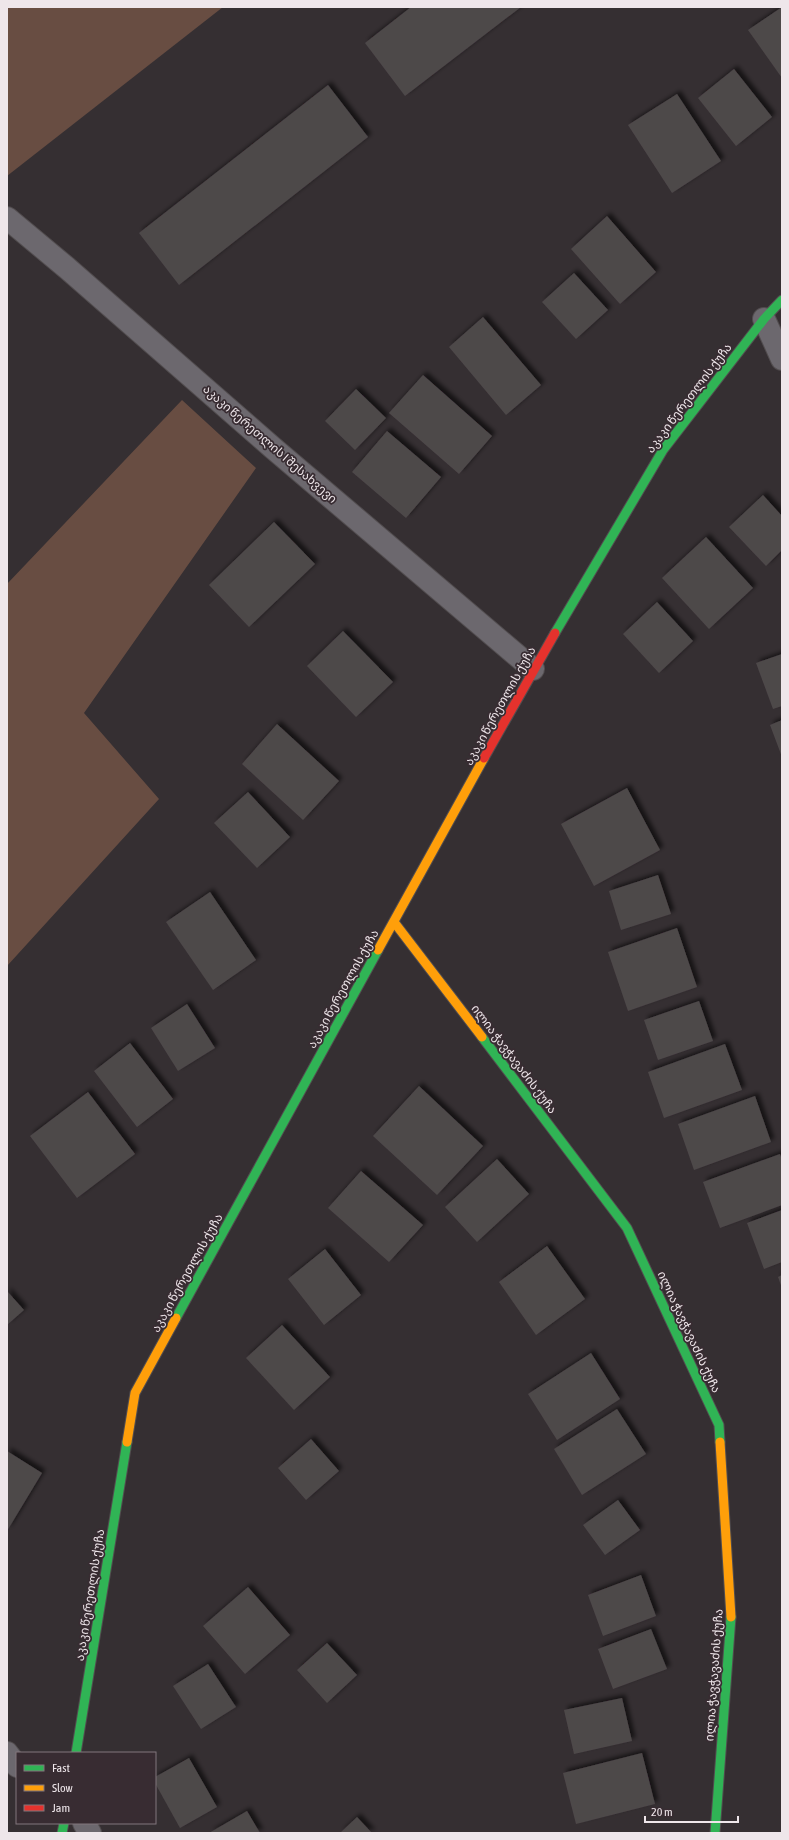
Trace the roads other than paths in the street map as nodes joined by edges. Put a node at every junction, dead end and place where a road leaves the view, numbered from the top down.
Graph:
1 (7, 218) edge
2 (782, 300) edge
3 (764, 319) junction
4 (782, 359) edge
5 (533, 669) junction
6 (394, 922) junction
7 (76, 1752) edge
8 (7, 1753) edge
9 (16, 1765) edge
10 (85, 1824) edge
11 (90, 1833) edge
12 (715, 1833) edge

1 - 5 street, აკაკი წერეთლის I შესახვევი
2 - 3 street, აკაკი წერეთლის ქუჩა
3 - 4 street
3 - 5 street, აკაკი წერეთლის ქუჩა
5 - 6 street, აკაკი წერეთლის ქუჩა
6 - 7 street, აკაკი წერეთლის ქუჩა
6 - 12 street, ილია ჭავჭავაძის ქუჩა
8 - 9 street
10 - 11 street

